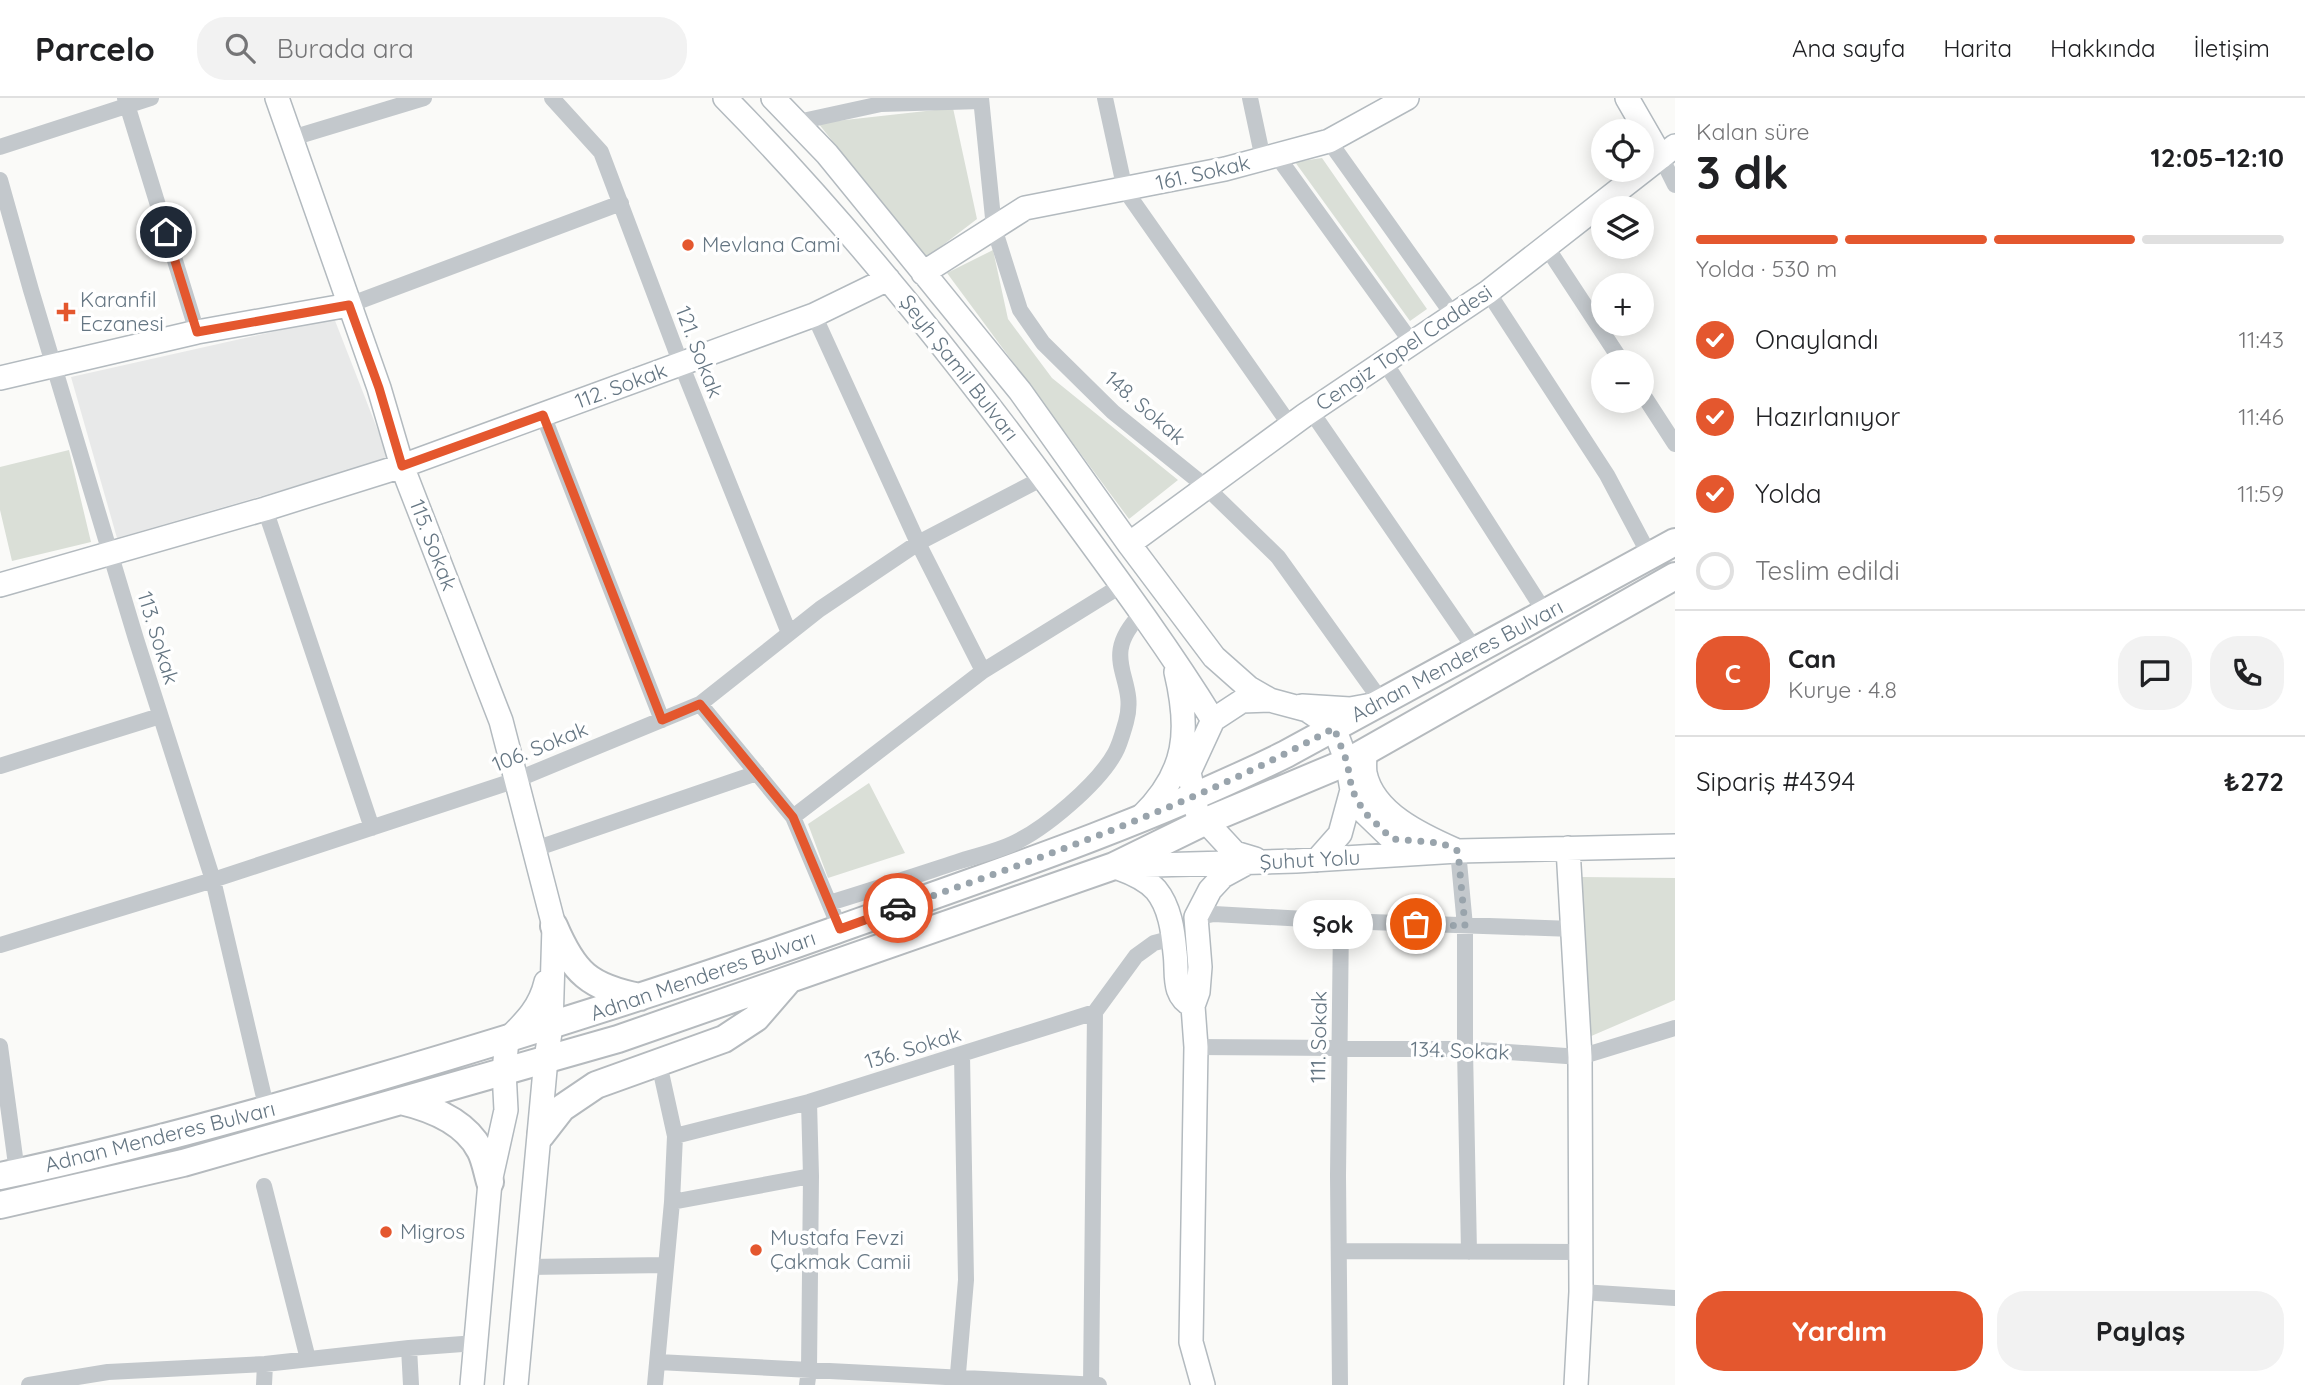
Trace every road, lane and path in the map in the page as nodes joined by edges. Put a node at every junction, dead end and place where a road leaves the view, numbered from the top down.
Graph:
1 (151, 98) edge
2 (277, 98) edge
3 (424, 98) edge
4 (552, 98) edge
5 (725, 98) edge
6 (773, 98) edge
7 (1105, 98) edge
8 (1250, 98) edge
9 (1407, 98) edge
10 (1627, 98) edge
11 (981, 99) edge
12 (879, 101) edge
13 (126, 102) edge
14 (798, 122) junction
15 (292, 138) junction
16 (1329, 141) junction
17 (0, 147) edge
18 (1668, 152) edge
19 (1270, 158) junction
20 (0, 180) edge
21 (1675, 185) edge
22 (1125, 190) junction
23 (621, 203) junction
24 (994, 228) junction
25 (1546, 246) junction
26 (923, 273) junction
27 (888, 279) junction
28 (1488, 292) junction
29 (349, 305) junction
30 (814, 315) junction
31 (1453, 315) junction
32 (197, 332) junction
33 (1412, 343) junction
34 (1614, 350) edge
35 (1384, 362) junction
36 (681, 364) junction
37 (53, 365) junction
38 (0, 378) edge
39 (1311, 411) junction
40 (1654, 412) edge
41 (543, 415) junction
42 (1290, 425) junction
43 (1675, 444) edge
44 (402, 466) junction
45 (1043, 478) junction
46 (1206, 487) junction
47 (265, 509) junction
48 (1675, 542) edge
49 (918, 543) junction
50 (1129, 544) junction
51 (110, 554) junction
52 (1650, 556) junction
53 (1675, 576) edge
54 (0, 585) edge
55 (1122, 585) junction
56 (1142, 613) junction
57 (1545, 614) junction
58 (789, 634) junction
59 (1476, 651) junction
60 (1171, 655) junction
61 (1214, 657) junction
62 (983, 671) junction
63 (1242, 701) junction
64 (1382, 702) junction
65 (1281, 703) junction
66 (700, 704) junction
67 (160, 716) junction
68 (662, 720) junction
69 (1213, 720) junction
70 (1334, 728) junction
71 (1356, 756) junction
72 (0, 765) edge
73 (757, 773) junction
74 (516, 780) junction
75 (1352, 790) junction
76 (1194, 795) junction
77 (793, 817) junction
78 (1142, 817) junction
79 (1206, 821) junction
80 (372, 828) junction
81 (1675, 846) edge
82 (1449, 847) junction
83 (1568, 848) junction
84 (535, 849) junction
85 (1317, 860) junction
86 (1258, 862) junction
87 (1114, 866) junction
88 (214, 880) junction
89 (829, 904) junction
90 (1204, 916) dead end
91 (552, 921) junction
92 (1341, 921) junction
93 (1465, 926) junction
94 (840, 929) junction
95 (1573, 929) junction
96 (1173, 938) junction
97 (0, 945) edge
98 (789, 980) junction
99 (642, 997) junction
100 (1193, 1006) junction
101 (1095, 1012) junction
102 (551, 1026) junction
103 (1675, 1028) edge
104 (507, 1040) junction
105 (0, 1046) edge
106 (1196, 1046) junction
107 (1339, 1048) junction
108 (1465, 1049) junction
109 (961, 1055) junction
110 (1580, 1057) junction
111 (546, 1059) junction
112 (503, 1071) junction
113 (662, 1077) dead end
114 (401, 1101) junction
115 (809, 1102) junction
116 (267, 1110) junction
117 (541, 1135) junction
118 (676, 1136) junction
119 (9, 1174) edge
120 (811, 1176) junction
121 (490, 1182) junction
122 (264, 1186) dead end
123 (672, 1202) junction
124 (0, 1205) edge
125 (1339, 1251) junction
126 (1469, 1252) junction
127 (1580, 1252) junction
128 (666, 1265) junction
129 (528, 1267) junction
130 (1581, 1292) junction
131 (1675, 1297) edge
132 (476, 1343) junction
133 (409, 1348) junction
134 (308, 1359) junction
135 (658, 1362) junction
136 (265, 1364) junction
137 (808, 1377) edge
138 (108, 1378) edge
139 (958, 1381) edge
140 (29, 1385) edge
141 (264, 1385) edge
142 (411, 1385) edge
143 (472, 1385) edge
144 (516, 1385) edge
145 (656, 1385) edge
146 (1091, 1385) edge
147 (1099, 1385) edge
148 (1203, 1385) edge
149 (1340, 1385) edge
150 (1576, 1385) edge

1 - 13 street
2 - 15 main road, 115. Sokak
3 - 15 street
4 - 23 street, 121. Sokak
5 - 27 main road, Şeyh Şamil Bulvarı
6 - 14 main road, Şeyh Şamil Bulvarı
7 - 22 street
8 - 19 street
9 - 16 main road, 161. Sokak
10 - 18 main road
11 - 12 street
11 - 24 street, 148. Sokak
12 - 14 street
13 - 17 street
13 - 32 street
14 - 26 main road, Şeyh Şamil Bulvarı
15 - 29 main road, 115. Sokak
16 - 19 main road, 161. Sokak
16 - 31 street
18 - 21 street
18 - 25 main road, Cengiz Topel Caddesi
19 - 22 main road, 161. Sokak
19 - 33 street
20 - 37 street, 113. Sokak
22 - 24 main road, 161. Sokak
22 - 42 street
23 - 29 street
23 - 36 street, 121. Sokak
24 - 26 main road, 161. Sokak
24 - 46 street, 148. Sokak
25 - 28 main road, Cengiz Topel Caddesi
25 - 34 street
26 - 50 main road, Şeyh Şamil Bulvarı
27 - 30 main road, 112. Sokak
27 - 45 main road, Şeyh Şamil Bulvarı
28 - 31 main road, Cengiz Topel Caddesi
28 - 52 street
29 - 32 main road
29 - 44 main road, 115. Sokak
30 - 36 main road, 112. Sokak
30 - 49 street
31 - 33 main road, Cengiz Topel Caddesi
32 - 37 main road
33 - 35 main road, Cengiz Topel Caddesi
35 - 39 main road, Cengiz Topel Caddesi
35 - 57 street
36 - 41 main road, 112. Sokak
36 - 58 street, 121. Sokak
37 - 38 main road
37 - 51 street, 113. Sokak
39 - 42 main road, Cengiz Topel Caddesi
39 - 59 street
40 - 43 street
41 - 44 main road, 112. Sokak
41 - 68 street
42 - 46 main road, Cengiz Topel Caddesi
44 - 47 main road, 112. Sokak
44 - 74 main road, 115. Sokak
45 - 49 street, 106. Sokak
45 - 55 main road, Şeyh Şamil Bulvarı
46 - 50 main road, Cengiz Topel Caddesi
46 - 64 street, 148. Sokak
47 - 51 main road, 112. Sokak
47 - 80 street
48 - 52 main road, Adnan Menderes Bulvarı
49 - 58 street, 106. Sokak
49 - 62 street
50 - 61 main road, Şeyh Şamil Bulvarı
51 - 54 main road
51 - 67 street, 113. Sokak
52 - 57 main road, Adnan Menderes Bulvarı
53 - 71 main road, Adnan Menderes Bulvarı
55 - 56 main road, Şeyh Şamil Bulvarı
55 - 62 street
56 - 60 main road, Şeyh Şamil Bulvarı
56 - 89 street
57 - 59 main road, Adnan Menderes Bulvarı
58 - 66 street, 106. Sokak
59 - 64 main road, Adnan Menderes Bulvarı
60 - 69 main road, Şeyh Şamil Bulvarı
60 - 78 main road
61 - 63 main road
61 - 65 main road
62 - 77 street
63 - 65 main road
63 - 69 main road
64 - 65 main road
64 - 70 main road, Adnan Menderes Bulvarı
65 - 70 main road
66 - 68 street, 106. Sokak
66 - 73 street
67 - 72 street
67 - 88 street, 113. Sokak
68 - 74 street, 106. Sokak
69 - 76 main road
70 - 71 main road
70 - 76 main road, Adnan Menderes Bulvarı
71 - 75 main road
71 - 79 main road, Adnan Menderes Bulvarı
71 - 82 main road
73 - 77 street
73 - 84 street
74 - 80 street, 106. Sokak
74 - 84 main road, 115. Sokak
75 - 82 main road
75 - 85 main road
76 - 78 main road, Adnan Menderes Bulvarı
76 - 79 main road
77 - 89 street
78 - 94 main road, Adnan Menderes Bulvarı
79 - 86 main road
79 - 87 main road, Adnan Menderes Bulvarı
80 - 88 street, 106. Sokak
81 - 83 main road, Şuhut Yolu
82 - 83 main road, Şuhut Yolu
82 - 85 main road, Şuhut Yolu
82 - 93 street
83 - 95 main road
84 - 91 main road, 115. Sokak
85 - 86 main road, Şuhut Yolu
86 - 87 main road, Şuhut Yolu
86 - 100 main road
87 - 96 main road
87 - 98 main road, Adnan Menderes Bulvarı
88 - 97 street, 106. Sokak
88 - 116 street, 113. Sokak
89 - 94 street
90 - 92 street
91 - 99 main road
91 - 102 main road
91 - 104 main road, 115. Sokak
92 - 93 street
92 - 107 street, 111. Sokak
93 - 95 street
93 - 108 street
94 - 99 main road, Adnan Menderes Bulvarı
95 - 110 main road
96 - 100 main road
96 - 101 street
98 - 111 main road, Adnan Menderes Bulvarı
98 - 117 main road
99 - 102 main road, Adnan Menderes Bulvarı
100 - 106 main road
101 - 109 street, 136. Sokak
101 - 146 street
102 - 104 main road, Adnan Menderes Bulvarı
102 - 111 main road
103 - 110 street
104 - 112 main road
104 - 116 main road, Adnan Menderes Bulvarı
105 - 119 street
106 - 107 street, 134. Sokak
106 - 148 main road
107 - 108 street, 134. Sokak
107 - 125 street, 111. Sokak
108 - 110 street, 134. Sokak
108 - 126 street
109 - 115 street, 136. Sokak
109 - 139 street
110 - 127 main road
111 - 112 main road, Adnan Menderes Bulvarı
111 - 117 main road
112 - 114 main road, Adnan Menderes Bulvarı
112 - 121 main road
113 - 118 street
114 - 121 main road
114 - 124 main road, Adnan Menderes Bulvarı
115 - 118 street, 136. Sokak
115 - 120 street
116 - 119 main road, Adnan Menderes Bulvarı
117 - 129 main road
118 - 123 street
120 - 123 street
120 - 137 street
121 - 132 main road
122 - 134 street
123 - 128 street
125 - 126 street
125 - 149 street, 111. Sokak
126 - 127 street
127 - 130 main road
128 - 129 street
128 - 135 street
129 - 144 main road
130 - 131 street
130 - 150 main road
132 - 133 street
132 - 143 main road
133 - 134 street
133 - 142 street
134 - 136 street
135 - 137 street
135 - 145 street
136 - 138 street
136 - 141 street
137 - 139 street
138 - 140 street
139 - 146 street
146 - 147 street

